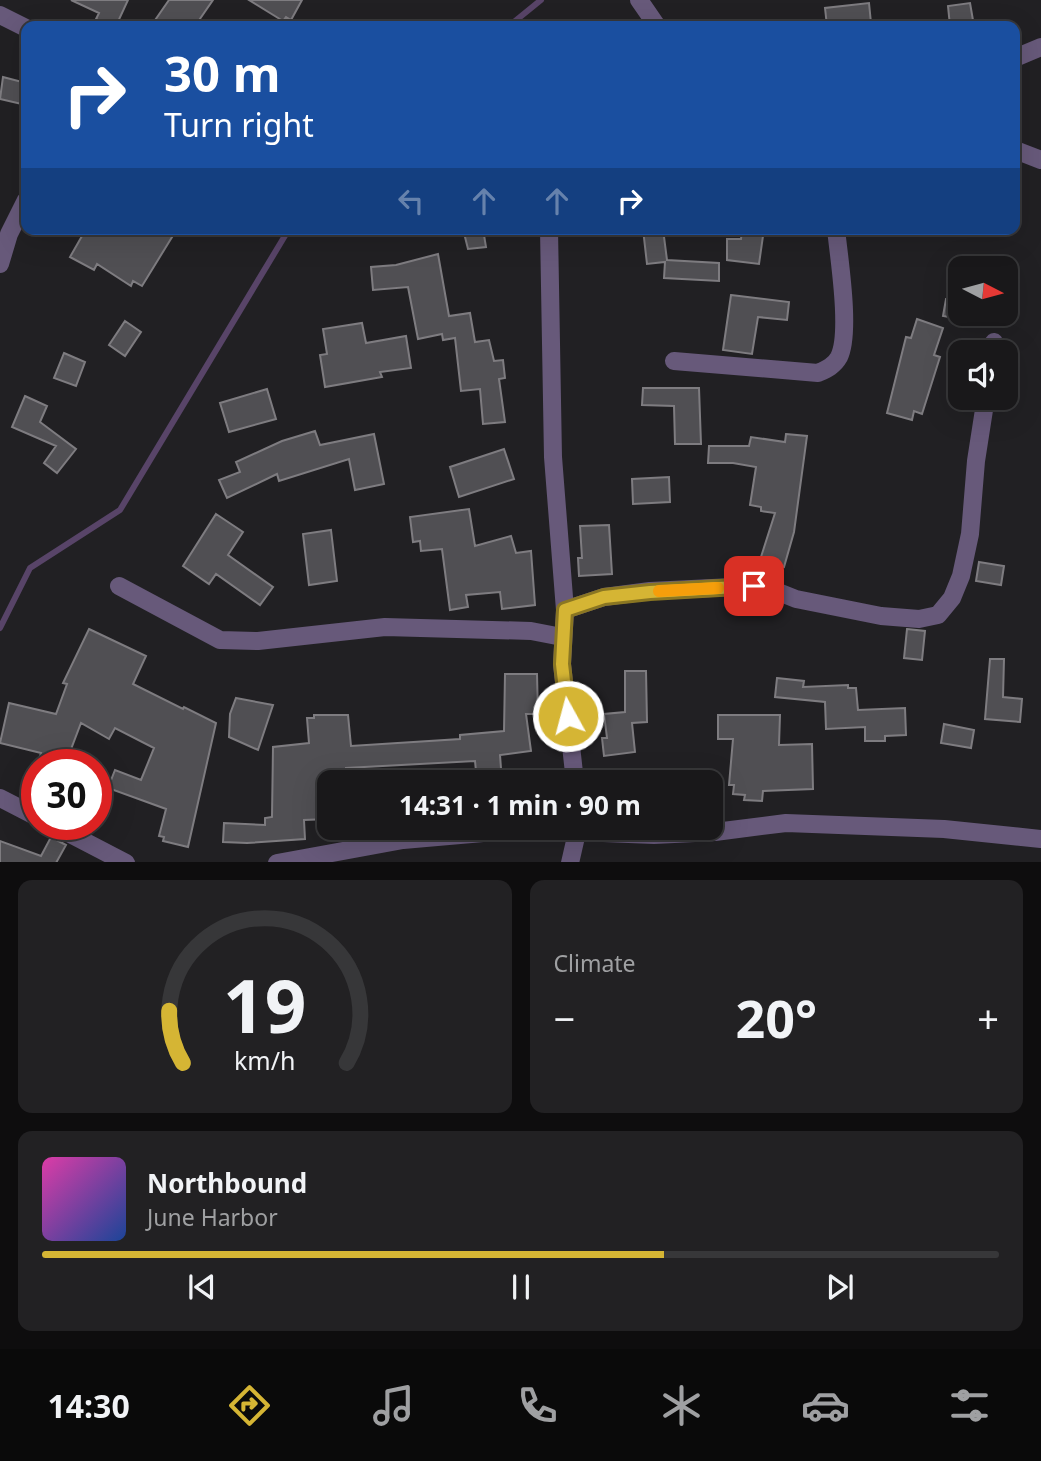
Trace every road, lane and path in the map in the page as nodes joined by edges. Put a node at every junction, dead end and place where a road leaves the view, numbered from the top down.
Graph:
1 (639, 0) edge
2 (0, 15) edge
3 (654, 21) edge
4 (21, 25) edge
5 (1041, 47) edge
6 (1020, 56) edge
7 (1020, 152) edge
8 (1041, 160) edge
9 (21, 210) edge
10 (549, 235) edge
11 (837, 235) edge
12 (0, 264) edge
13 (674, 361) dead end
14 (984, 410) edge
15 (118, 586) dead end
16 (565, 610) junction
17 (562, 637) junction
18 (574, 770) edge
19 (0, 798) edge
20 (21, 809) edge
21 (723, 831) edge
22 (1041, 839) edge
23 (81, 840) edge
24 (404, 840) edge
25 (576, 840) edge
26 (123, 862) edge
27 (283, 862) edge
28 (570, 862) edge

1 - 3 street
2 - 4 street
5 - 6 street
7 - 8 street
9 - 12 street
10 - 16 street
11 - 13 street
14 - 16 street
15 - 17 street
16 - 17 street
17 - 18 street
19 - 20 street
21 - 22 street
23 - 26 street
24 - 27 street
25 - 28 street

